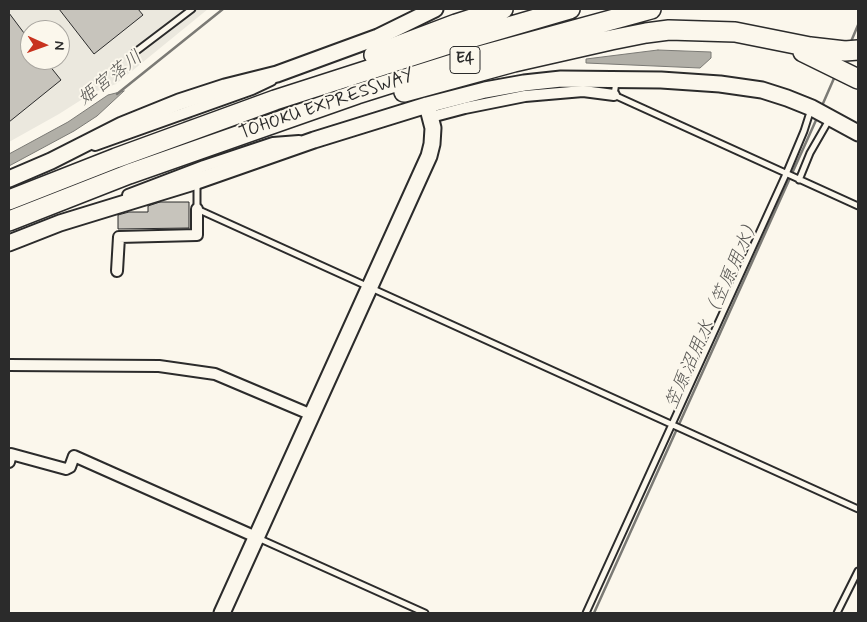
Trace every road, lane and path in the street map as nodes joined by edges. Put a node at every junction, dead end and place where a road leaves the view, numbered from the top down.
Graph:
1 (192, 9) edge
2 (435, 9) edge
3 (503, 9) edge
4 (570, 9) edge
5 (651, 9) edge
6 (858, 50) edge
7 (134, 53) dead end
8 (826, 56) junction
9 (617, 79) junction
10 (858, 79) edge
11 (614, 95) junction
12 (275, 100) junction
13 (812, 108) junction
14 (429, 111) junction
15 (281, 119) junction
16 (831, 119) junction
17 (858, 133) edge
18 (314, 140) junction
19 (786, 174) junction
20 (9, 179) edge
21 (798, 180) junction
22 (197, 181) junction
23 (9, 200) edge
24 (858, 206) edge
25 (109, 208) junction
26 (197, 209) junction
27 (9, 221) edge
28 (9, 243) edge
29 (117, 271) dead end
30 (369, 287) junction
31 (9, 365) edge
32 (312, 415) junction
33 (673, 424) junction
34 (9, 462) edge
35 (858, 509) edge
36 (256, 537) junction
37 (858, 571) edge
38 (222, 613) edge
39 (424, 613) edge
40 (586, 613) edge
41 (837, 613) edge

1 - 7 lane
2 - 20 street
3 - 12 highway
4 - 12 highway, TOHOKU EXPRESSWAY / E4
5 - 15 highway, TOHOKU EXPRESSWAY / E4
6 - 8 highway
8 - 10 highway
8 - 15 highway
9 - 11 lane
9 - 13 street
9 - 14 street
11 - 14 street
11 - 19 lane
12 - 23 highway, TOHOKU EXPRESSWAY / E4
13 - 16 street
13 - 19 lane
14 - 18 street
14 - 30 street
15 - 27 highway, TOHOKU EXPRESSWAY / E4
16 - 17 street
16 - 21 lane
18 - 22 street
18 - 25 street
19 - 21 lane
19 - 33 lane
21 - 24 lane
22 - 25 street
22 - 26 lane
25 - 28 street
26 - 29 street
26 - 30 lane
30 - 32 street
30 - 33 lane
31 - 32 street
32 - 36 street
33 - 35 lane
33 - 40 lane
34 - 36 street
36 - 38 street
36 - 39 lane
37 - 41 lane

